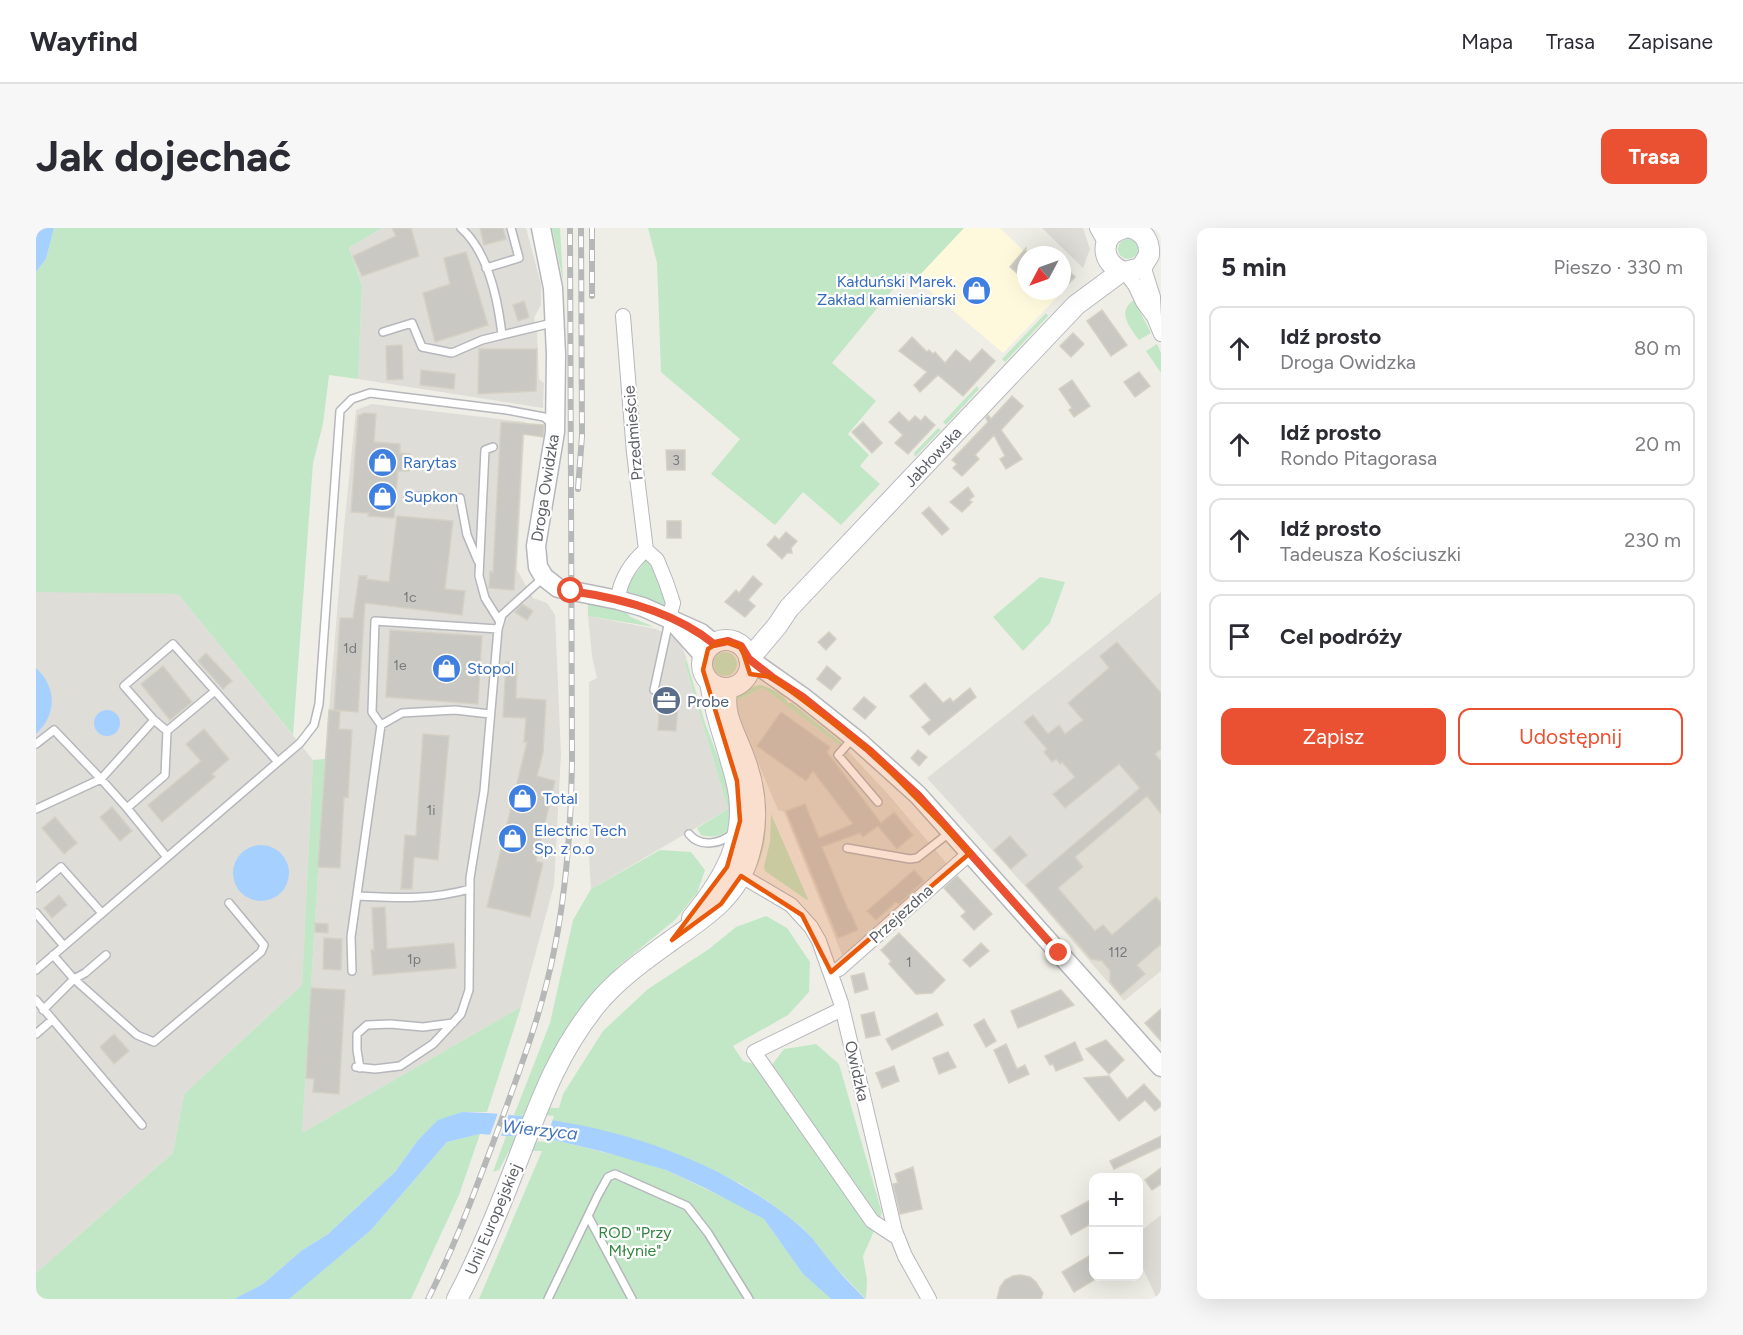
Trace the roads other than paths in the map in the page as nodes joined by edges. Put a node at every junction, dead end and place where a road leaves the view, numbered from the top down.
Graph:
1 (461, 228) edge
2 (469, 228) edge
3 (511, 228) edge
4 (541, 228) edge
5 (1123, 228) edge
6 (1131, 228) edge
7 (471, 237) junction
8 (1103, 242) edge
9 (1151, 246) edge
10 (486, 268) junction
11 (1124, 272) junction
12 (1076, 305) junction
13 (623, 316) dead end
14 (1154, 317) junction
15 (555, 323) junction
16 (383, 332) dead end
17 (1161, 334) edge
18 (502, 335) junction
19 (555, 427) junction
20 (493, 447) dead end
21 (408, 496) dead end
22 (646, 550) junction
23 (479, 563) junction
24 (544, 578) junction
25 (618, 600) junction
26 (669, 618) junction
27 (499, 626) junction
28 (709, 650) junction
29 (746, 660) junction
30 (719, 685) junction
31 (654, 690) dead end
32 (215, 691) junction
33 (490, 714) junction
34 (154, 720) junction
35 (381, 725) junction
36 (167, 731) junction
37 (854, 737) junction
38 (36, 744) edge
39 (278, 762) junction
40 (101, 779) junction
41 (878, 802) dead end
42 (127, 808) junction
43 (36, 809) edge
44 (739, 827) junction
45 (951, 832) junction
46 (689, 834) dead end
47 (847, 848) dead end
48 (970, 853) junction
49 (166, 856) junction
50 (734, 871) junction
51 (36, 888) edge
52 (470, 889) junction
53 (358, 896) junction
54 (228, 903) dead end
55 (101, 912) junction
56 (36, 913) edge
57 (64, 946) junction
58 (53, 955) junction
59 (106, 955) dead end
60 (36, 970) edge
61 (352, 971) dead end
62 (831, 972) junction
63 (74, 979) junction
64 (36, 1000) edge
65 (842, 1009) junction
66 (43, 1010) junction
67 (52, 1020) junction
68 (453, 1023) junction
69 (36, 1034) edge
70 (1161, 1067) edge
71 (142, 1125) dead end
72 (588, 1216) junction
73 (898, 1238) junction
74 (457, 1299) edge
75 (548, 1299) edge
76 (632, 1299) edge
77 (749, 1299) edge
78 (929, 1299) edge

1 - 7 lane
2 - 7 lane
3 - 10 lane
4 - 15 street, Droga Owidzka
5 - 8 main road, Jabłowska
6 - 9 main road
7 - 10 lane
8 - 11 main road
8 - 12 main road, Jabłowska
9 - 11 main road, Jabłowska
9 - 14 street
10 - 18 lane
11 - 12 main road, Jabłowska
11 - 14 street
12 - 29 main road, Jabłowska
13 - 22 street, Przedmieście
14 - 17 street
15 - 18 lane
15 - 19 street, Droga Owidzka
16 - 18 lane
19 - 24 street, Droga Owidzka
19 - 39 lane
20 - 23 lane
21 - 23 lane
22 - 25 street
22 - 26 street, Przedmieście
23 - 27 lane
24 - 25 street
24 - 27 lane
25 - 26 street
26 - 28 street
26 - 31 lane
27 - 33 lane
27 - 35 lane
28 - 29 main road
28 - 30 main road
29 - 30 main road
29 - 37 street
30 - 44 main road, Unii Europejskiej
30 - 50 main road
32 - 34 lane
32 - 36 lane
32 - 39 lane
33 - 35 lane
33 - 52 lane
34 - 36 lane
34 - 40 lane
35 - 53 lane
36 - 42 lane
37 - 41 lane
37 - 45 street
38 - 40 lane
39 - 49 lane
40 - 42 lane
40 - 43 lane
42 - 49 lane
44 - 46 lane
44 - 50 main road, Unii Europejskiej
45 - 47 lane
45 - 48 street
48 - 62 street, Przejezdna
48 - 70 street
49 - 55 lane
50 - 62 street, Owidzka
50 - 74 main road, Unii Europejskiej
51 - 55 lane
52 - 53 lane
52 - 68 lane
53 - 61 lane
54 - 63 lane
55 - 57 lane
56 - 57 lane
57 - 58 lane
58 - 60 lane
58 - 63 lane
59 - 63 lane
62 - 65 street, Owidzka
63 - 66 lane
64 - 66 lane
65 - 73 street, Owidzka
65 - 73 street
66 - 67 lane
67 - 69 lane
67 - 71 lane
68 - 68 lane
72 - 75 lane
72 - 76 lane
72 - 77 lane
73 - 78 street, Owidzka

